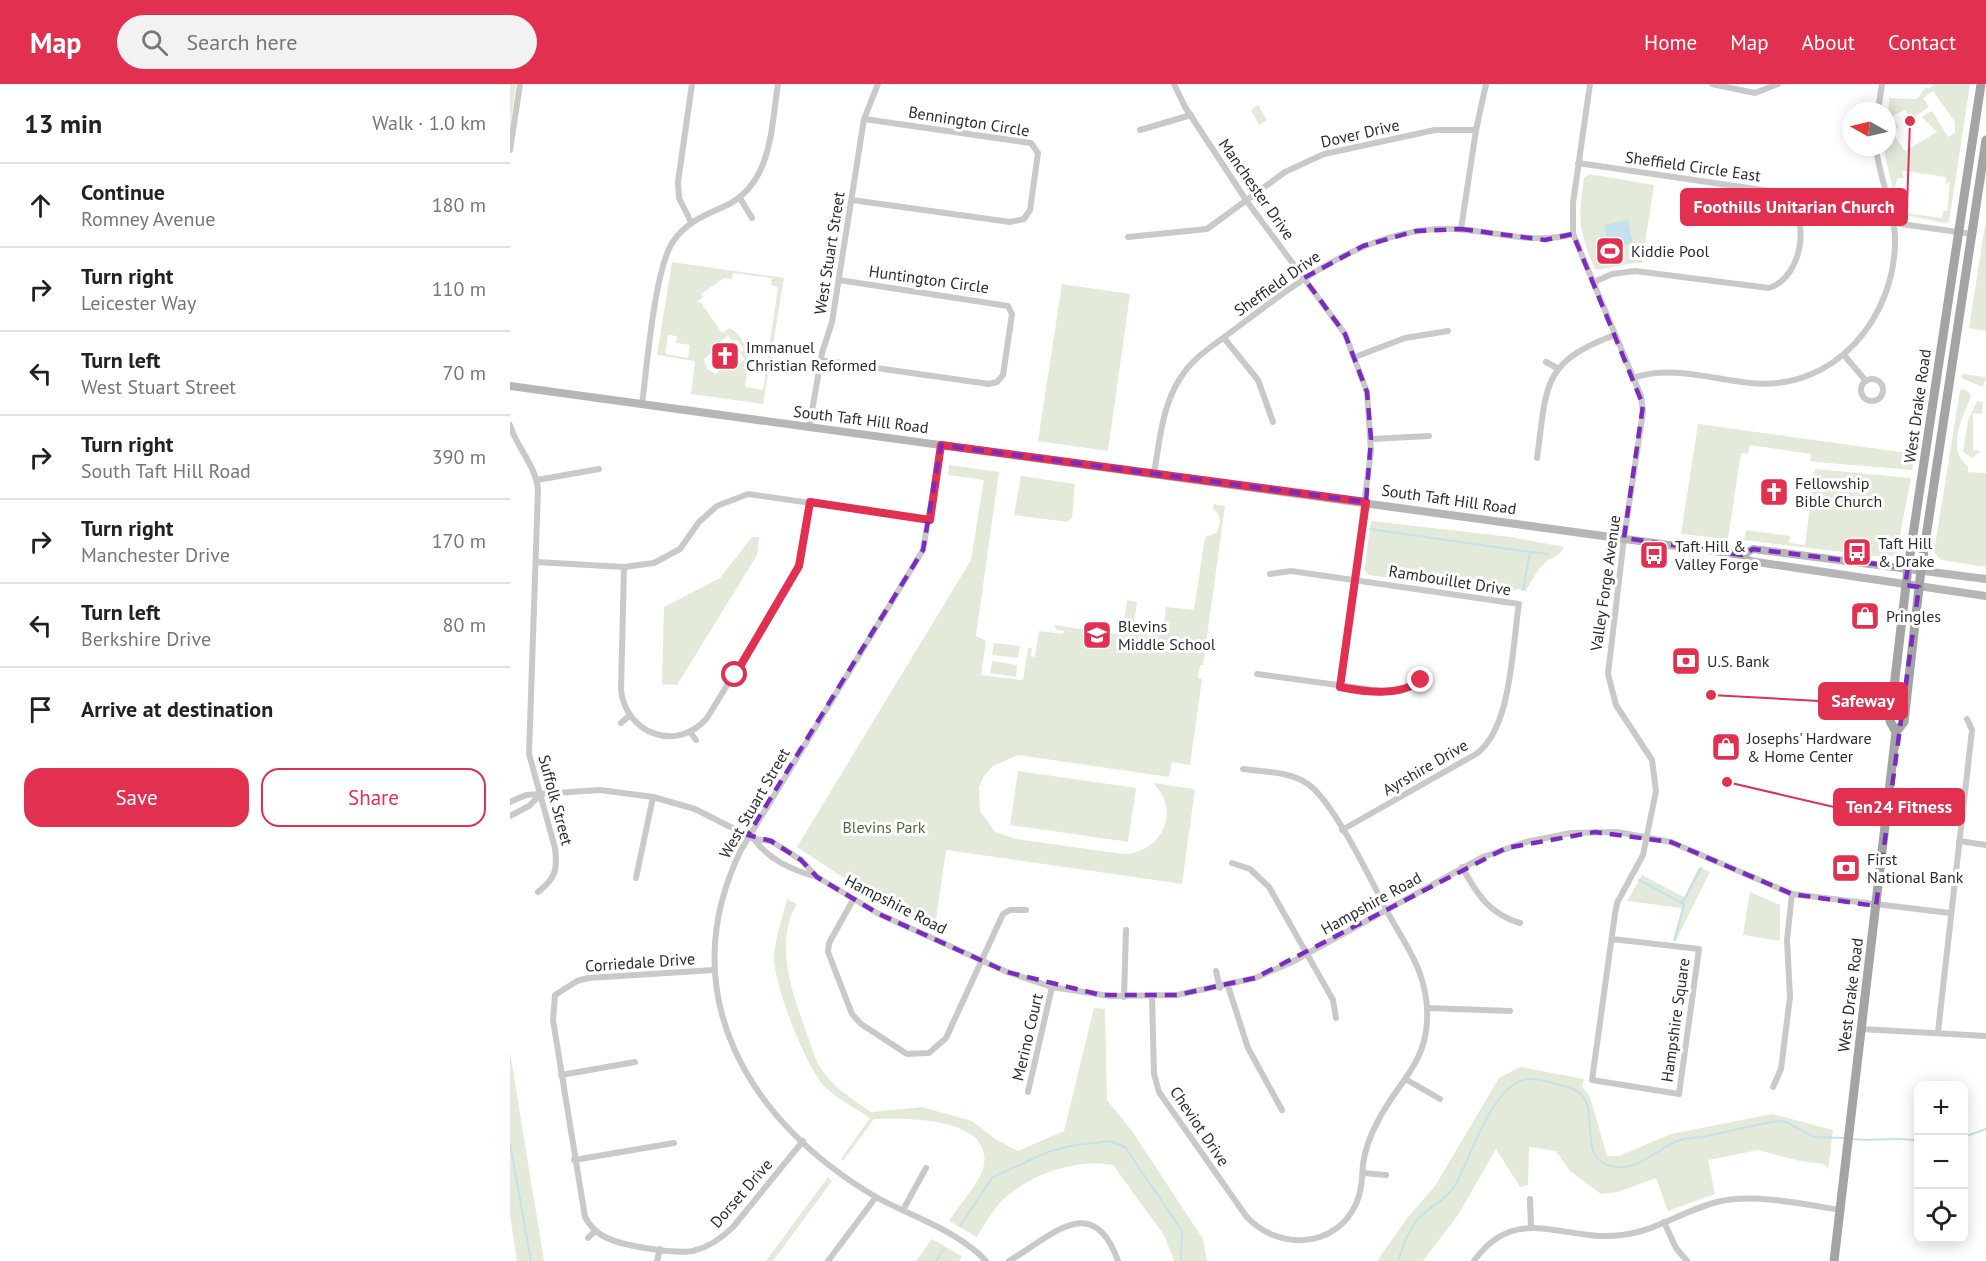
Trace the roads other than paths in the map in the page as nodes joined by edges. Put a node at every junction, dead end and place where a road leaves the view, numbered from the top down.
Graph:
1 (520, 84) edge
2 (692, 84) edge
3 (778, 84) edge
4 (878, 84) edge
5 (1174, 84) edge
6 (1486, 84) edge
7 (1590, 84) edge
8 (1712, 84) edge
9 (1778, 84) edge
10 (1882, 84) edge
11 (1981, 84) edge
12 (1879, 102) edge
13 (1191, 116) junction
14 (864, 119) junction
15 (1140, 130) dead end
16 (1476, 130) junction
17 (1986, 140) edge
18 (510, 150) edge
19 (1878, 156) edge
20 (1578, 163) junction
21 (740, 198) junction
22 (852, 200) junction
23 (1246, 200) junction
24 (752, 218) dead end
25 (691, 222) junction
26 (1894, 223) junction
27 (1461, 229) junction
28 (1958, 232) junction
29 (1573, 234) junction
30 (1971, 234) junction
31 (1128, 237) dead end
32 (1304, 278) junction
33 (839, 280) junction
34 (1594, 282) junction
35 (1448, 331) dead end
36 (1615, 335) junction
37 (1224, 338) junction
38 (1844, 355) junction
39 (1355, 357) junction
40 (820, 360) junction
41 (1546, 362) dead end
42 (1557, 368) junction
43 (1633, 378) junction
44 (1866, 381) dead end
45 (510, 387) edge
46 (642, 405) junction
47 (1273, 422) dead end
48 (510, 425) edge
49 (809, 428) junction
50 (1429, 436) dead end
51 (1371, 439) junction
52 (941, 445) junction
53 (1537, 458) dead end
54 (599, 469) dead end
55 (1154, 473) junction
56 (537, 480) junction
57 (810, 502) junction
58 (1366, 502) junction
59 (930, 520) junction
60 (1624, 538) junction
61 (1742, 555) junction
62 (536, 562) junction
63 (624, 567) junction
64 (1908, 568) junction
65 (1922, 570) junction
66 (1270, 574) dead end
67 (1986, 579) edge
68 (1356, 580) junction
69 (1905, 585) junction
70 (1919, 587) junction
71 (1986, 596) edge
72 (1519, 604) joint
73 (1257, 674) dead end
74 (1421, 680) dead end
75 (1340, 687) junction
76 (629, 716) junction
77 (1967, 719) dead end
78 (621, 723) dead end
79 (690, 732) junction
80 (1896, 732) junction
81 (696, 740) dead end
82 (1242, 769) dead end
83 (539, 796) junction
84 (653, 797) junction
85 (510, 802) edge
86 (510, 816) edge
87 (1342, 830) junction
88 (1648, 836) junction
89 (751, 837) junction
90 (1959, 842) junction
91 (1986, 845) edge
92 (1232, 863) dead end
93 (1462, 867) junction
94 (817, 877) junction
95 (636, 878) dead end
96 (538, 892) dead end
97 (1792, 894) junction
98 (853, 900) junction
99 (1876, 906) junction
100 (1026, 910) dead end
101 (1387, 911) junction
102 (1950, 913) junction
103 (1520, 923) dead end
104 (1126, 930) dead end
105 (1612, 939) junction
106 (1308, 954) junction
107 (982, 961) junction
108 (714, 970) junction
109 (1216, 971) dead end
110 (1228, 986) junction
111 (1052, 987) junction
112 (1220, 988) junction
113 (1124, 997) junction
114 (1152, 997) junction
115 (1427, 1008) junction
116 (1510, 1011) dead end
117 (1336, 1018) dead end
118 (1861, 1029) junction
119 (1938, 1032) junction
120 (1986, 1036) edge
121 (635, 1062) dead end
122 (561, 1075) junction
123 (1407, 1080) junction
124 (1592, 1080) joint
125 (1773, 1087) dead end
126 (1028, 1092) dead end
127 (1440, 1099) dead end
128 (1282, 1110) dead end
129 (803, 1141) junction
130 (674, 1143) dead end
131 (574, 1160) junction
132 (926, 1168) dead end
133 (1363, 1173) junction
134 (1386, 1175) dead end
135 (876, 1197) junction
136 (1530, 1199) dead end
137 (903, 1210) junction
138 (1840, 1210) junction
139 (1664, 1222) junction
140 (1531, 1227) junction
141 (595, 1231) junction
142 (588, 1238) dead end
143 (660, 1249) junction
144 (657, 1261) edge
145 (828, 1261) edge
146 (986, 1261) edge
147 (1009, 1261) edge
148 (1118, 1261) edge
149 (1474, 1261) edge
150 (1687, 1261) edge
151 (1834, 1261) edge

1 - 18 street
2 - 25 street
3 - 21 street
4 - 14 street, West Stuart Street
5 - 13 street, Manchester Drive
6 - 16 street
7 - 20 street, Valley Forge Avenue
8 - 9 street
10 - 12 street
11 - 28 main road, West Drake Road
13 - 15 street
13 - 23 street, Manchester Drive
14 - 22 street, West Stuart Street
14 - 22 street, Bennington Circle
16 - 23 street, Dover Drive
16 - 27 street
17 - 30 main road, West Drake Road
19 - 26 street
20 - 29 street, Valley Forge Avenue
20 - 34 street, Sheffield Circle East
21 - 24 street
21 - 25 street
22 - 33 street, West Stuart Street
23 - 31 street, Dover Drive
23 - 32 street, Manchester Drive
25 - 46 street
26 - 28 street
26 - 38 street
27 - 29 street, Sheffield Drive
27 - 32 street, Sheffield Drive
28 - 30 street
28 - 64 main road, West Drake Road
29 - 34 street, Valley Forge Avenue
30 - 65 main road, West Drake Road
32 - 37 street, Sheffield Drive
32 - 39 street, Manchester Drive
33 - 40 street, West Stuart Street
33 - 40 street, Huntington Circle
34 - 36 street, Valley Forge Avenue
35 - 39 street
36 - 42 street
36 - 43 street, Valley Forge Avenue
37 - 47 street
37 - 55 street, Sheffield Drive
38 - 43 street
38 - 44 street
39 - 51 street, Manchester Drive
40 - 49 street, West Stuart Street
41 - 42 street
42 - 53 street
43 - 60 street, Valley Forge Avenue
45 - 46 main road, South Taft Hill Road
46 - 49 main road, South Taft Hill Road
48 - 56 street, Suffolk Street
49 - 52 main road, South Taft Hill Road
50 - 51 street
51 - 58 street, Manchester Drive
52 - 55 main road, South Taft Hill Road
52 - 59 street, West Stuart Street
54 - 56 street
55 - 58 main road, South Taft Hill Road
56 - 62 street, Suffolk Street
57 - 59 street
57 - 63 street
57 - 79 street
58 - 60 main road, South Taft Hill Road
58 - 68 street, Manchester Drive
59 - 89 street, West Stuart Street
60 - 61 main road, South Taft Hill Road
60 - 88 street, Valley Forge Avenue
61 - 64 main road, South Taft Hill Road
61 - 69 main road, South Taft Hill Road
62 - 63 street
62 - 83 street, Suffolk Street
63 - 76 street
64 - 65 main road, South Taft Hill Road
64 - 69 main road, West Drake Road
65 - 67 main road, South Taft Hill Road
65 - 70 main road, West Drake Road
66 - 68 street, Rambouillet Drive
68 - 72 street, Rambouillet Drive
68 - 75 street, Manchester Drive
69 - 70 main road, South Taft Hill Road
69 - 80 main road, West Drake Road
70 - 71 main road, South Taft Hill Road
70 - 80 main road, West Drake Road
72 - 87 street, Ayrshire Drive
73 - 75 street
74 - 75 street
76 - 78 street
76 - 79 street
77 - 90 street
79 - 81 street
80 - 99 main road, West Drake Road
82 - 87 street
83 - 84 street, Hampshire Road
83 - 85 street, Hampshire Road
83 - 86 street, Hampshire Road
83 - 96 street, Suffolk Street
84 - 89 street, Hampshire Road
84 - 95 street
87 - 101 street
88 - 93 street, Hampshire Road
88 - 97 street, Hampshire Road
88 - 105 street, Valley Forge Avenue
89 - 94 street, Hampshire Road
89 - 94 street, Hampshire Road
89 - 108 street, West Stuart Street
90 - 91 street
90 - 102 street
92 - 106 street
93 - 101 street, Hampshire Road
93 - 103 street
94 - 98 street, Hampshire Road
97 - 99 street, Hampshire Road
97 - 125 street
98 - 107 street, Hampshire Road
98 - 107 street
99 - 102 street, Hampshire Road
99 - 118 main road, West Drake Road
100 - 107 street
101 - 106 street, Hampshire Road
101 - 115 street
102 - 119 street
104 - 113 street
105 - 124 street, Valley Forge Avenue
105 - 124 street, Hampshire Square
106 - 110 street, Hampshire Road
106 - 117 street
107 - 111 street, Hampshire Road
108 - 122 street, Corriedale Drive
108 - 129 street, West Stuart Street
109 - 112 street
110 - 112 street, Hampshire Road
110 - 128 street
111 - 113 street, Hampshire Road
111 - 126 street, Merino Court
112 - 114 street, Hampshire Road
113 - 114 street, Hampshire Road
114 - 133 street, Cheviot Drive
115 - 116 street
115 - 123 street
118 - 119 street
118 - 138 main road, West Drake Road
119 - 120 street
121 - 122 street
122 - 131 street, Corriedale Drive
123 - 127 street
123 - 133 street
129 - 135 street, West Stuart Street
129 - 143 street, Dorset Drive
130 - 131 street
131 - 141 street
132 - 137 street
133 - 134 street
135 - 137 street, West Stuart Street
135 - 145 street
136 - 140 street
137 - 146 street, West Stuart Street
138 - 139 street
138 - 151 main road, West Drake Road
139 - 140 street
139 - 150 street
140 - 149 street
141 - 142 street
141 - 143 street, Dorset Drive
143 - 144 street
147 - 148 street

